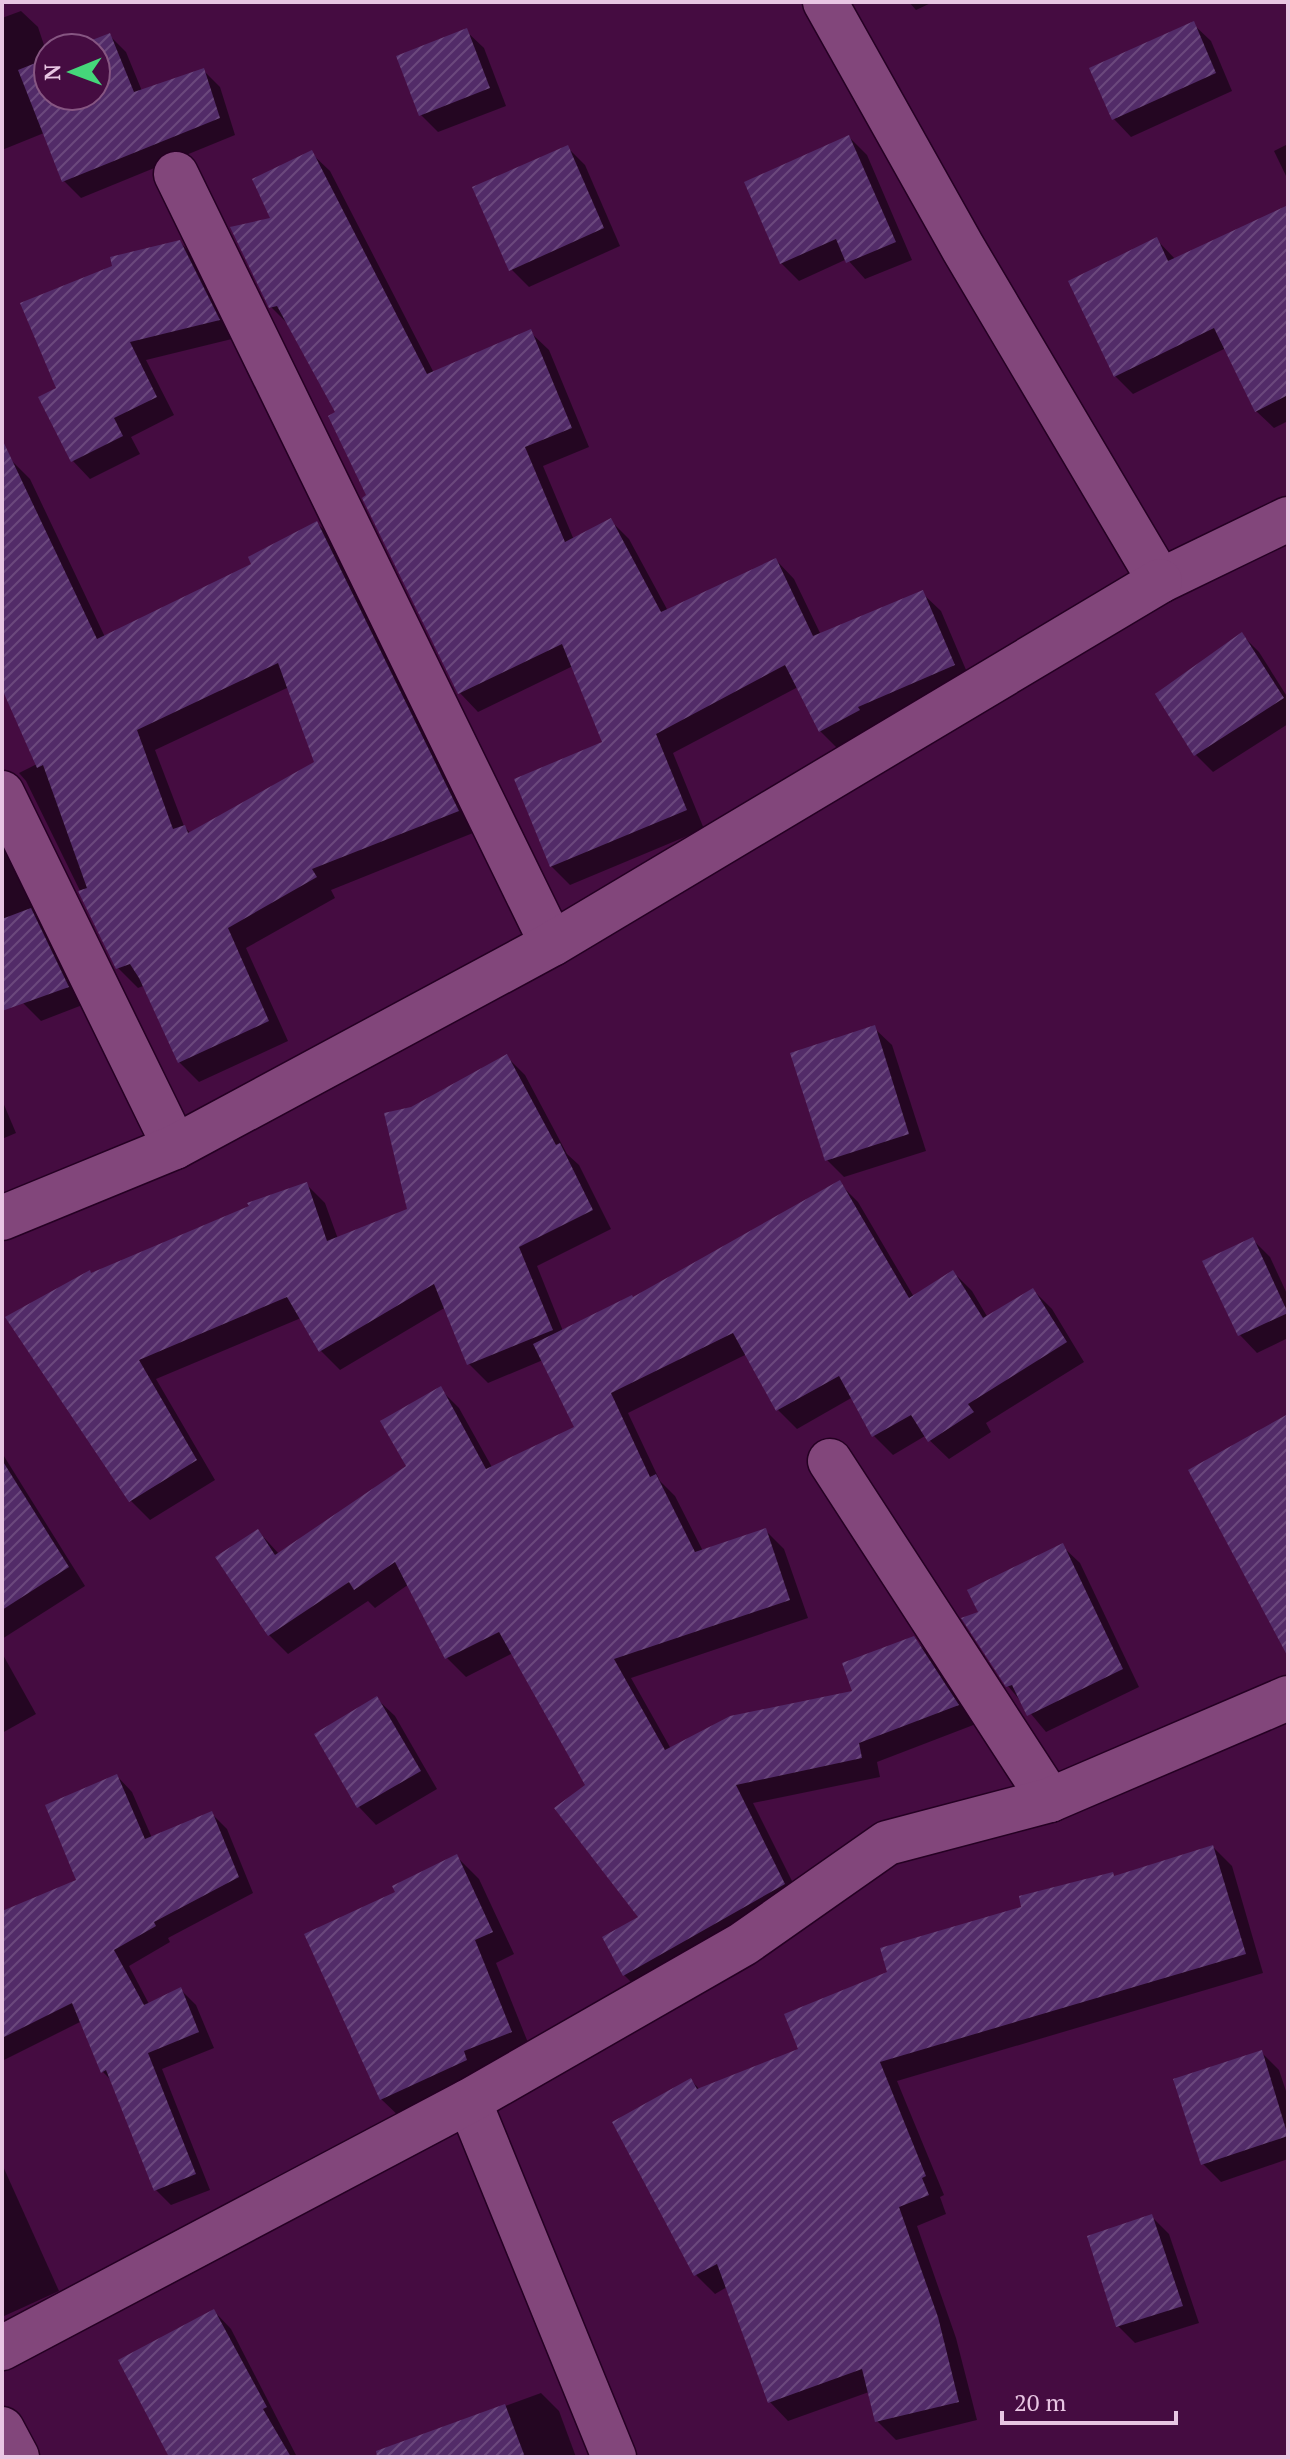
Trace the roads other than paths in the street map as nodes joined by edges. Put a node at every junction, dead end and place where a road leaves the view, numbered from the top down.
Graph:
1 (825, 2) edge
2 (176, 174) dead end
3 (1288, 519) edge
4 (1160, 581) junction
5 (2, 793) edge
6 (552, 944) junction
7 (175, 1147) junction
8 (2, 1218) edge
9 (830, 1461) dead end
10 (1288, 1698) edge
11 (1050, 1800) junction
12 (469, 2101) junction
13 (2, 2348) edge
14 (2, 2429) edge
15 (17, 2457) edge
16 (614, 2457) edge

1 - 4 street
2 - 6 street
3 - 4 street
4 - 6 street
5 - 7 street
6 - 7 street
7 - 8 street
9 - 11 street
10 - 11 street
11 - 12 street
12 - 13 street
12 - 16 street
14 - 15 street

